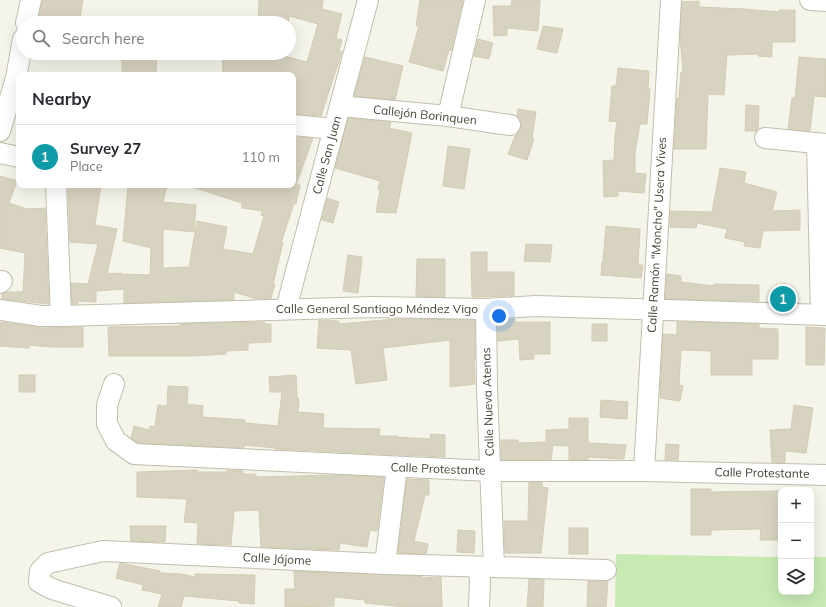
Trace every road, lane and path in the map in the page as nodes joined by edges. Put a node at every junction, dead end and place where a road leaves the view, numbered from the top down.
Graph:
1 (31, 0) edge
2 (368, 0) edge
3 (475, 0) edge
4 (671, 0) edge
5 (810, 0) edge
6 (826, 1) edge
7 (28, 16) edge
8 (19, 60) edge
9 (17, 72) edge
10 (16, 78) edge
11 (15, 93) edge
12 (340, 106) junction
13 (448, 116) junction
14 (296, 125) edge
15 (510, 125) dead end
16 (334, 130) junction
17 (0, 131) edge
18 (765, 138) dead end
19 (822, 143) edge
20 (0, 153) edge
21 (16, 156) edge
22 (56, 188) edge
23 (286, 309) junction
24 (486, 309) junction
25 (653, 309) junction
26 (0, 310) edge
27 (824, 315) edge
28 (60, 316) junction
29 (114, 384) dead end
30 (397, 467) junction
31 (491, 471) junction
32 (644, 471) junction
33 (826, 475) edge
34 (385, 564) junction
35 (486, 567) junction
36 (606, 570) dead end
37 (111, 607) edge
38 (479, 607) edge

1 - 7 street
2 - 12 street, Calle San Juan
3 - 13 street
4 - 25 street, Calle Ramón "Moncho" Usera Vives
5 - 6 street
8 - 9 street
10 - 11 street
11 - 17 street
12 - 13 street, Callejón Borinquen
12 - 16 street, Calle San Juan
13 - 15 street, Callejón Borinquen
14 - 16 street
16 - 23 street, Calle San Juan
18 - 19 street
19 - 27 street
20 - 21 street
22 - 28 street
23 - 24 street, Calle General Santiago Méndez Vigo
23 - 28 street, Calle General Santiago Méndez Vigo
24 - 25 street, Calle General Santiago Méndez Vigo
24 - 31 street, Calle Nueva Atenas
25 - 27 street, Calle General Santiago Méndez Vigo
25 - 32 street, Calle Ramón "Moncho" Usera Vives
26 - 28 street, Calle General Santiago Méndez Vigo
29 - 30 street, Calle Protestante
30 - 31 street, Calle Protestante
30 - 34 street
31 - 32 street, Calle Protestante
31 - 35 street, Calle Nueva Atenas
32 - 33 street, Calle Protestante
34 - 35 street, Calle Jájome
34 - 37 street, Calle Jájome
35 - 36 street, Calle Jájome
35 - 38 street, Calle Nueva Atenas

